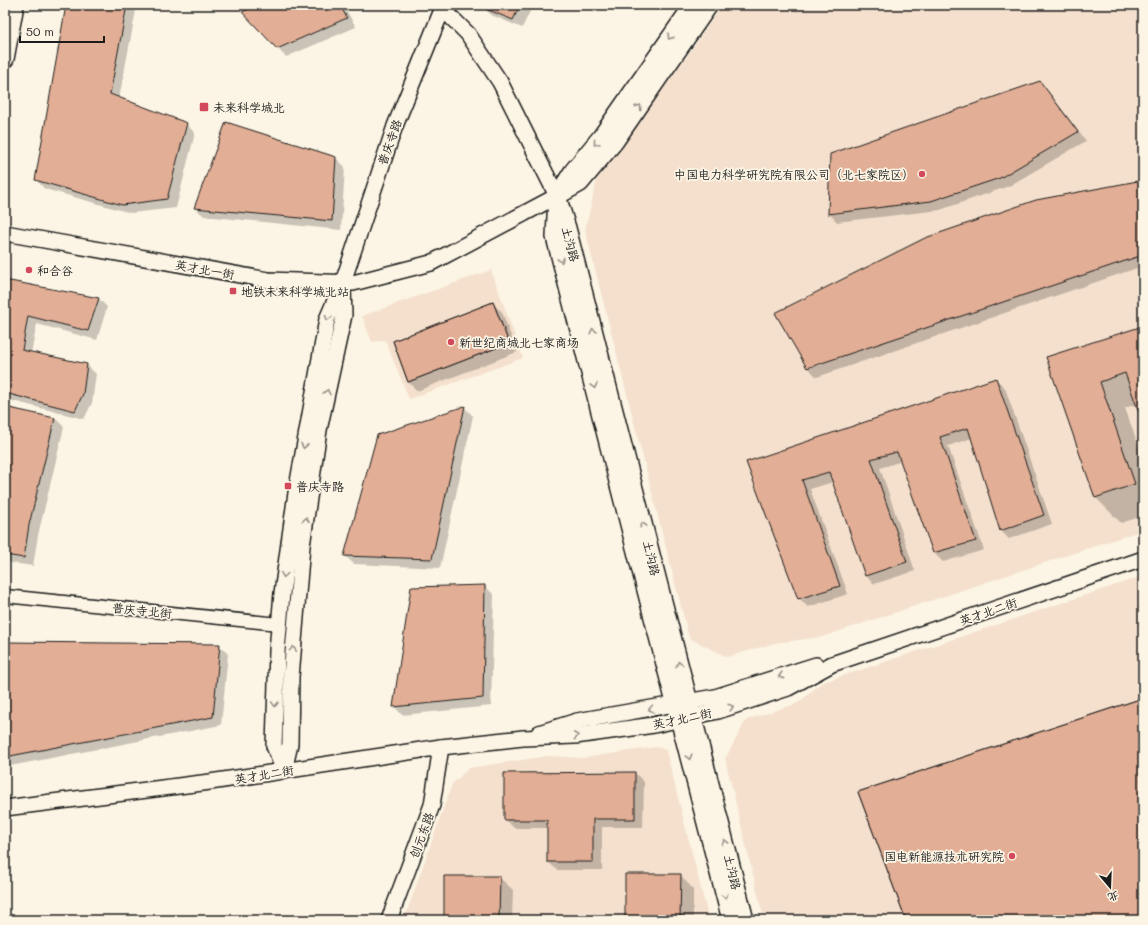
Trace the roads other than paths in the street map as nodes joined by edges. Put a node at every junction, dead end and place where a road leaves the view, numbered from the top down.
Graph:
1 (15, 5) edge
2 (693, 5) edge
3 (709, 5) edge
4 (442, 6) edge
5 (5, 59) edge
6 (557, 196) junction
7 (5, 233) edge
8 (343, 282) junction
9 (1143, 559) edge
10 (5, 596) edge
11 (279, 624) junction
12 (684, 710) junction
13 (441, 748) junction
14 (284, 771) junction
15 (5, 808) edge
16 (390, 920) edge
17 (731, 920) edge
18 (745, 920) edge

1 - 5 main road
2 -> 6 main road, 土沟路
6 -> 3 main road
4 - 6 street
4 - 8 street, 普庆寺路
6 - 8 street, 英才北一街
6 - 12 main road, 土沟路
7 - 8 street, 英才北一街
8 -> 11 street, 普庆寺路
14 -> 8 street, 普庆寺路
9 - 12 street, 英才北二街
10 - 11 street, 普庆寺北街
11 -> 14 street, 普庆寺路
12 - 13 street, 英才北二街
12 -> 17 main road, 土沟路
18 -> 12 main road, 土沟路
13 - 14 street, 英才北二街
13 - 16 street, 创元东路
14 - 15 street, 英才北二街

